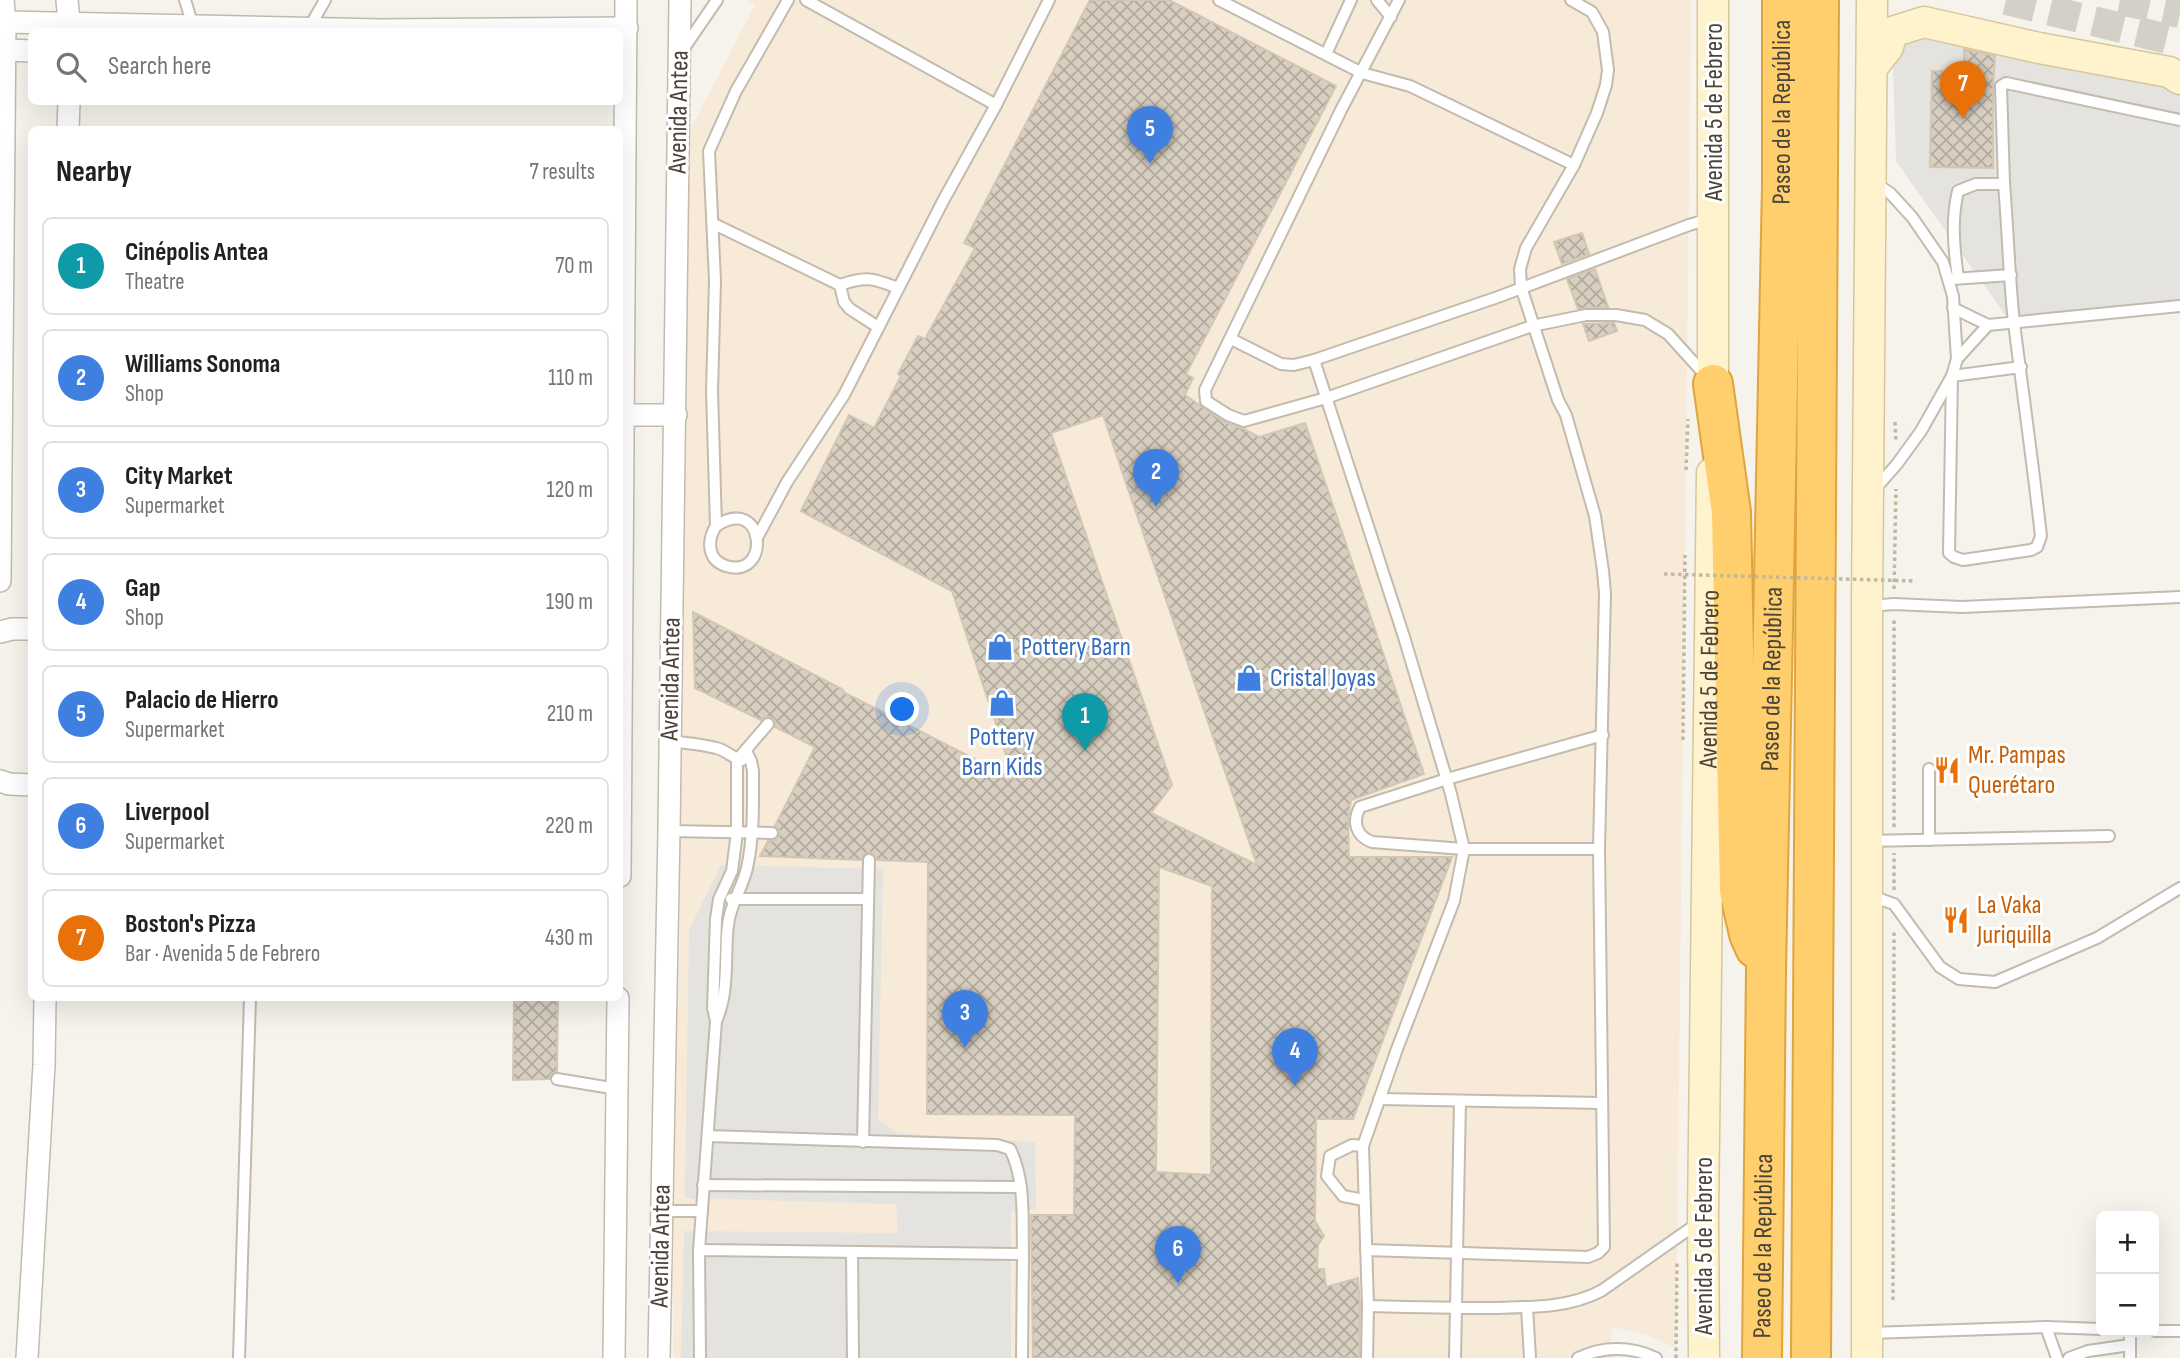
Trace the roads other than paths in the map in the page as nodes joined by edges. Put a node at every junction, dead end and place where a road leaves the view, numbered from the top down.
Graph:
1 (3, 0) edge
2 (67, 0) edge
3 (185, 0) edge
4 (325, 0) edge
5 (626, 0) edge
6 (680, 0) edge
7 (717, 0) edge
8 (788, 0) edge
9 (806, 0) edge
10 (1049, 0) edge
11 (1219, 0) edge
12 (1351, 0) edge
13 (1377, 0) edge
14 (1399, 0) edge
15 (1571, 0) edge
16 (1713, 0) edge
17 (1782, 0) edge
18 (1819, 0) edge
19 (1872, 0) edge
20 (1920, 11) edge
21 (1391, 17) junction
22 (3, 23) edge
23 (70, 27) edge
24 (132, 28) edge
25 (194, 28) edge
26 (309, 28) edge
27 (623, 28) edge
28 (627, 28) junction
29 (3, 49) edge
30 (28, 51) edge
31 (680, 53) junction
32 (1326, 54) junction
33 (623, 63) edge
34 (1872, 67) junction
35 (1362, 73) junction
36 (2176, 78) edge
37 (69, 105) edge
38 (996, 105) junction
39 (2180, 120) edge
40 (68, 126) edge
41 (1574, 165) junction
42 (1870, 179) junction
43 (2004, 184) junction
44 (1714, 217) junction
45 (714, 224) junction
46 (2011, 275) junction
47 (1953, 279) junction
48 (840, 285) junction
49 (1521, 287) junction
50 (898, 288) junction
51 (2180, 306) edge
52 (1953, 307) junction
53 (2014, 322) junction
54 (1532, 326) junction
55 (1988, 326) junction
56 (878, 327) junction
57 (1231, 338) junction
58 (1957, 359) junction
59 (1314, 360) junction
60 (2021, 367) junction
61 (1952, 376) junction
62 (1713, 384) junction
63 (1326, 398) junction
64 (623, 415) joint
65 (676, 415) junction
66 (1869, 496) junction
67 (716, 526) junction
68 (758, 536) junction
69 (0, 581) edge
70 (2180, 597) edge
71 (1867, 606) junction
72 (28, 629) edge
73 (0, 632) edge
74 (768, 724) dead end
75 (1603, 736) junction
76 (669, 741) junction
77 (749, 756) junction
78 (737, 760) junction
79 (1929, 769) dead end
80 (1447, 779) junction
81 (0, 782) edge
82 (28, 785) edge
83 (669, 831) junction
84 (737, 832) junction
85 (752, 832) junction
86 (772, 833) dead end
87 (2109, 836) dead end
88 (1929, 840) junction
89 (1868, 841) junction
90 (1464, 849) junction
91 (1599, 849) junction
92 (869, 860) dead end
93 (2180, 888) edge
94 (1868, 895) junction
95 (719, 899) junction
96 (734, 899) junction
97 (868, 899) junction
98 (1766, 970) junction
99 (45, 1001) edge
100 (250, 1001) edge
101 (618, 1001) edge
102 (716, 1021) junction
103 (557, 1079) dead end
104 (617, 1089) junction
105 (1379, 1099) junction
106 (1460, 1101) junction
107 (1601, 1103) junction
108 (708, 1136) junction
109 (863, 1142) junction
110 (1363, 1146) junction
111 (703, 1185) junction
112 (1021, 1187) junction
113 (1364, 1200) junction
114 (662, 1211) junction
115 (702, 1211) junction
116 (1703, 1219) junction
117 (699, 1250) junction
118 (1366, 1250) junction
119 (852, 1252) junction
120 (1023, 1254) junction
121 (1456, 1255) junction
122 (1368, 1306) junction
123 (1527, 1307) junction
124 (1455, 1308) junction
125 (2046, 1327) junction
126 (2096, 1329) edge
127 (2159, 1331) edge
128 (2180, 1331) edge
129 (2130, 1337) edge
130 (1867, 1345) edge
131 (2130, 1345) junction
132 (1690, 1353) edge
133 (27, 1358) edge
134 (239, 1358) edge
135 (614, 1358) edge
136 (659, 1358) edge
137 (700, 1358) edge
138 (853, 1358) edge
139 (1022, 1358) edge
140 (1367, 1358) edge
141 (1455, 1358) edge
142 (1530, 1358) edge
143 (1578, 1358) edge
144 (1656, 1358) edge
145 (1762, 1358) edge
146 (1811, 1358) edge
147 (2057, 1358) edge
148 (2069, 1358) edge
149 (2130, 1358) edge

1 - 22 street
2 - 23 street
3 - 25 lane
4 - 26 lane
5 - 28 street, Avenida Antea
6 - 31 street, Avenida Antea
7 - 31 lane
8 - 45 lane
9 - 38 lane
10 - 38 lane
11 - 32 lane
12 - 32 lane
13 - 21 lane
14 - 21 lane
15 - 41 lane
16 - 44 main road, Avenida 5 de Febrero
17 - 98 highway, Paseo de la República
18 - 146 highway, Paseo de la República
19 - 34 main road
20 - 34 main road
20 - 36 main road
21 - 35 lane
22 - 23 street
22 - 29 street
23 - 24 street
27 - 28 street
28 - 33 street, Avenida Antea
29 - 30 street
29 - 69 street
31 - 65 street, Avenida Antea
32 - 35 lane
33 - 64 street, Avenida Antea
34 - 42 main road
35 - 41 lane
35 - 57 lane
37 - 40 street
38 - 50 lane
39 - 43 lane
41 - 49 lane
42 - 47 lane
42 - 66 main road
43 - 46 lane
43 - 47 lane
44 - 49 lane
44 - 62 main road, Avenida 5 de Febrero
45 - 48 lane
45 - 67 lane
46 - 47 lane
46 - 53 lane
47 - 52 lane
48 - 50 lane
48 - 56 lane
49 - 54 lane
49 - 59 lane
50 - 56 lane
51 - 53 lane
52 - 55 lane
52 - 58 lane
53 - 55 lane
53 - 60 lane
54 - 62 lane
54 - 63 lane
54 - 75 lane
55 - 58 lane
56 - 68 lane
57 - 59 lane
57 - 63 lane
58 - 61 lane
59 - 63 lane
60 - 61 lane
60 - 61 lane
61 - 66 lane
62 - 98 highway
62 - 116 main road, Avenida 5 de Febrero
63 - 80 lane
64 - 65 street
65 - 76 street, Avenida Antea
66 - 71 main road
67 - 68 lane
67 - 68 lane
70 - 71 lane
71 - 89 main road
72 - 73 street
74 - 77 lane
75 - 80 lane
75 - 91 lane
76 - 78 lane
76 - 83 street, Avenida Antea
77 - 78 lane
77 - 85 lane
78 - 84 lane
79 - 88 lane
80 - 90 lane
80 - 90 lane
81 - 82 street
83 - 84 lane
83 - 114 street, Avenida Antea
84 - 85 lane
84 - 95 lane
85 - 86 lane
85 - 96 lane
87 - 88 lane
88 - 89 lane
89 - 94 main road
90 - 91 lane
90 - 105 lane
91 - 107 lane
92 - 97 lane
93 - 94 lane
94 - 130 main road
95 - 96 lane
95 - 102 lane
96 - 97 lane
96 - 102 lane
97 - 109 lane
98 - 145 highway, Paseo de la República
99 - 133 street
100 - 134 lane
101 - 104 street, Avenida Antea
102 - 108 lane
103 - 104 lane
104 - 135 street, Avenida Antea
105 - 106 lane
105 - 110 lane
106 - 107 lane
106 - 121 lane
107 - 121 lane
108 - 109 lane
108 - 111 lane
109 - 112 lane
110 - 113 lane
110 - 113 lane
111 - 112 lane
111 - 115 lane
112 - 120 lane
113 - 118 lane
114 - 115 lane
114 - 136 street, Avenida Antea
115 - 117 lane
116 - 123 lane
116 - 132 main road, Avenida 5 de Febrero
117 - 119 lane
117 - 137 lane
118 - 121 lane
118 - 122 lane
119 - 120 lane
119 - 138 lane
120 - 139 lane
121 - 124 lane
122 - 124 lane
122 - 140 lane
123 - 124 lane
123 - 142 lane
124 - 141 lane
125 - 126 lane
125 - 130 lane
125 - 147 lane
127 - 128 lane
129 - 131 lane
131 - 148 lane
131 - 149 lane
143 - 144 lane

